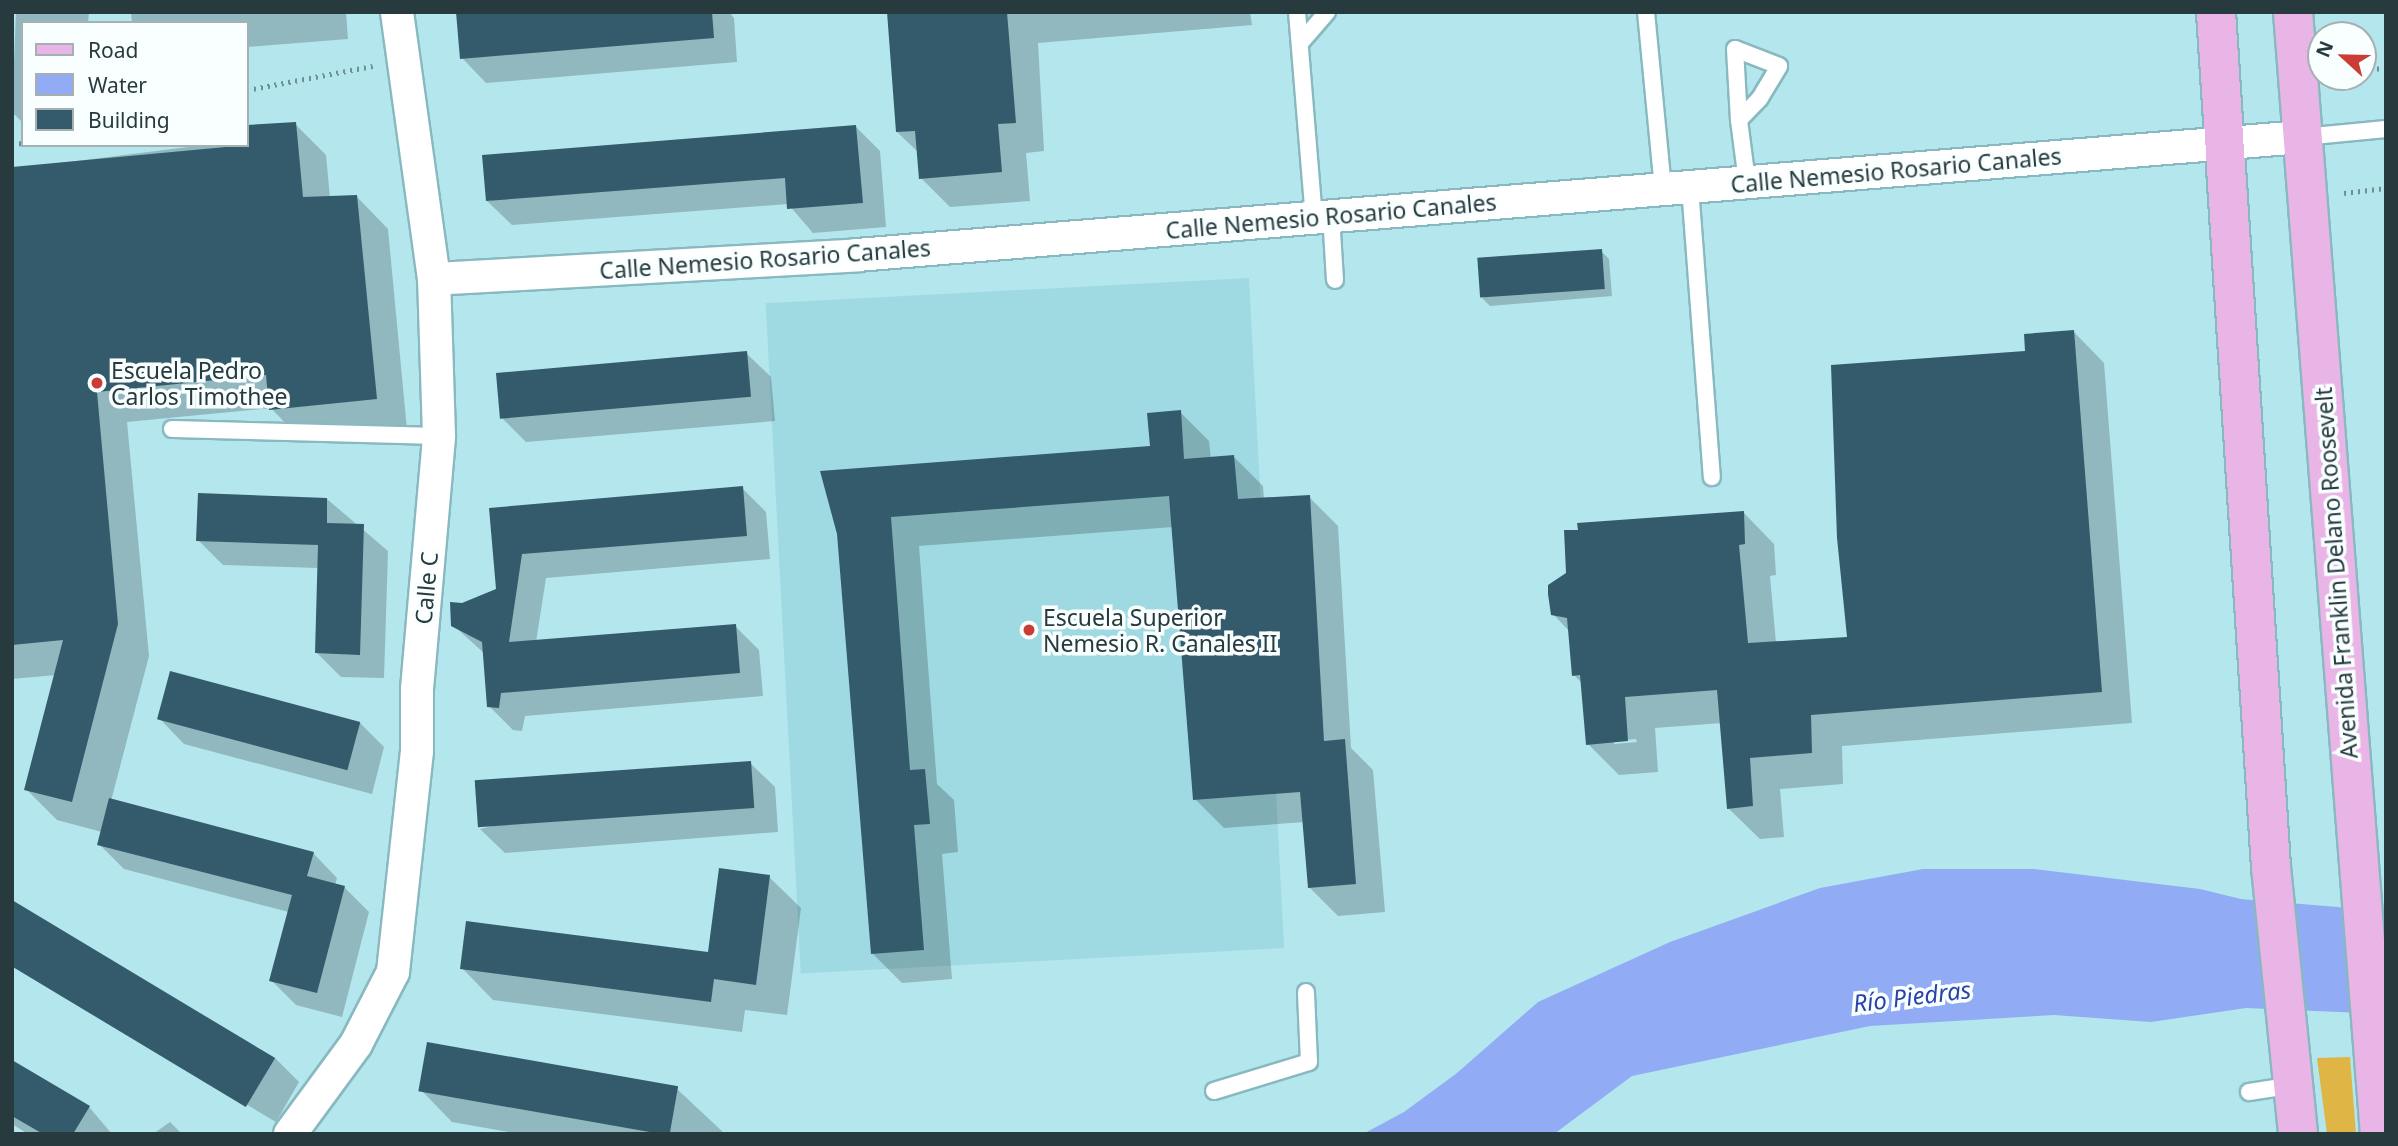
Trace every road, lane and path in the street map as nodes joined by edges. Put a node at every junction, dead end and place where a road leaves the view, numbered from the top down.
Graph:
1 (397, 12) edge
2 (1297, 12) edge
3 (1327, 12) edge
4 (1646, 12) edge
5 (2216, 12) edge
6 (2293, 12) edge
7 (1302, 41) junction
8 (407, 60) junction
9 (248, 90) edge
10 (1740, 120) junction
11 (2386, 129) edge
12 (2303, 137) junction
13 (2227, 143) junction
14 (1747, 182) junction
15 (1677, 188) junction
16 (1323, 216) junction
17 (434, 279) junction
18 (1335, 280) dead end
19 (172, 429) dead end
20 (439, 436) junction
21 (1712, 477) dead end
22 (1306, 992) dead end
23 (2294, 1085) junction
24 (1214, 1091) dead end
25 (2249, 1092) dead end
26 (290, 1134) edge
27 (2298, 1134) edge
28 (2380, 1134) edge

1 - 8 street, Calle C
2 - 7 lane
3 - 7 lane
4 - 15 lane
5 - 13 main road
6 - 12 main road, Avenida Franklin Delano Roosevelt
7 - 16 lane
8 - 9 path
8 - 17 street, Calle C
10 - 10 lane
10 - 14 lane
11 - 12 lane
12 - 13 street, Calle Nemesio Rosario Canales
12 - 28 main road, Avenida Franklin Delano Roosevelt
13 - 14 street, Calle Nemesio Rosario Canales
13 - 23 main road
14 - 15 street, Calle Nemesio Rosario Canales
15 - 16 street, Calle Nemesio Rosario Canales
15 - 21 lane
16 - 17 street, Calle Nemesio Rosario Canales
16 - 18 lane
17 - 20 street, Calle C
19 - 20 lane
20 - 26 street, Calle C
22 - 24 lane
23 - 25 lane
23 - 27 main road

